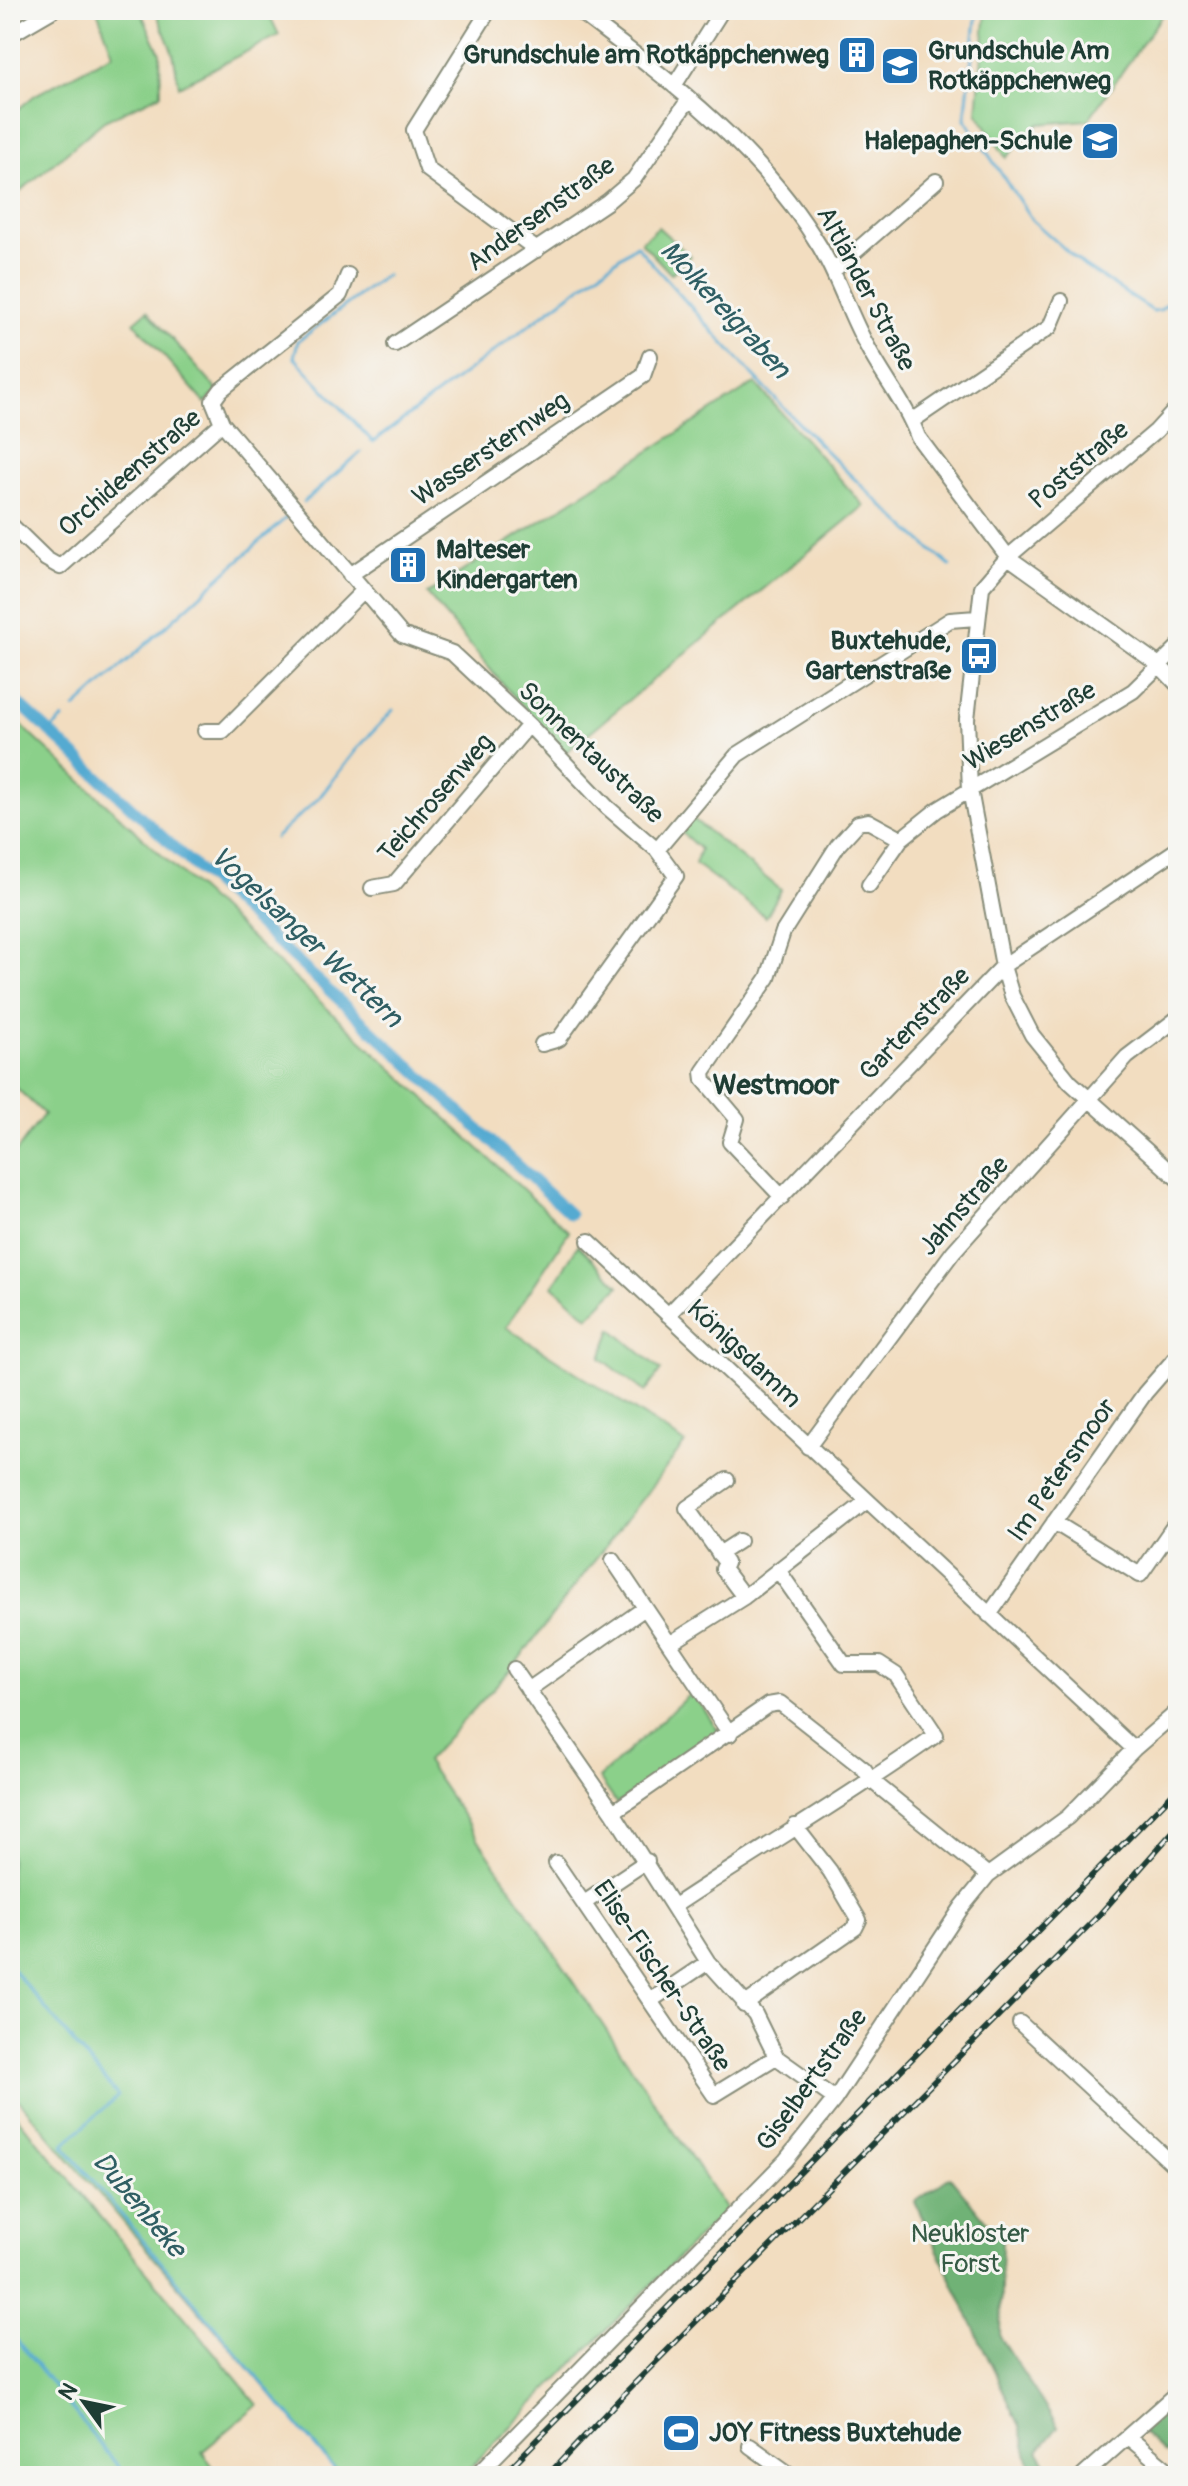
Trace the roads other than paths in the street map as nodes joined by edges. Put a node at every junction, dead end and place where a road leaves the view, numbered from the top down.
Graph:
1 (53, 10) edge
2 (489, 10) edge
3 (577, 10) edge
4 (722, 10) edge
5 (10, 35) edge
6 (674, 86) junction
7 (689, 99) junction
8 (936, 181) dead end
9 (537, 250) junction
10 (833, 271) junction
11 (348, 275) dead end
12 (1061, 301) dead end
13 (395, 344) dead end
14 (650, 356) dead end
15 (1178, 407) edge
16 (912, 421) junction
17 (222, 423) junction
18 (10, 524) edge
19 (1008, 557) junction
20 (350, 575) junction
21 (363, 591) junction
22 (976, 618) junction
23 (397, 630) joint
24 (1178, 647) edge
25 (1159, 665) junction
26 (1178, 685) edge
27 (529, 725) junction
28 (205, 731) dead end
29 (970, 790) junction
30 (901, 839) junction
31 (1178, 849) edge
32 (657, 850) junction
33 (869, 885) dead end
34 (372, 888) dead end
35 (1003, 966) junction
36 (1178, 1018) edge
37 (542, 1044) dead end
38 (1091, 1099) junction
39 (1178, 1179) edge
40 (782, 1197) junction
41 (589, 1241) dead end
42 (668, 1315) junction
43 (1178, 1355) edge
44 (808, 1447) junction
45 (727, 1480) dead end
46 (867, 1501) junction
47 (1178, 1520) edge
48 (1054, 1522) junction
49 (739, 1541) dead end
50 (719, 1554) junction
51 (613, 1560) dead end
52 (778, 1570) junction
53 (744, 1597) junction
54 (645, 1608) junction
55 (989, 1615) junction
56 (671, 1643) junction
57 (514, 1669) dead end
58 (528, 1690) junction
59 (1178, 1711) edge
60 (730, 1734) junction
61 (1134, 1749) junction
62 (872, 1781) junction
63 (613, 1812) junction
64 (795, 1826) junction
65 (647, 1861) junction
66 (556, 1863) dead end
67 (988, 1875) junction
68 (584, 1903) junction
69 (674, 1906) junction
70 (708, 1962) junction
71 (650, 2001) junction
72 (744, 2005) junction
73 (1020, 2023) dead end
74 (776, 2057) junction
75 (835, 2099) junction
76 (1178, 2169) edge
77 (1178, 2392) edge
78 (1128, 2437) junction
79 (750, 2446) dead end
80 (476, 2476) edge
81 (792, 2476) edge
82 (1083, 2476) edge
83 (1175, 2476) edge

1 - 5 street
2 - 9 street
3 - 6 street, Altländer Straße
4 - 6 street
6 - 7 street, Altländer Straße
7 - 9 street, Andersenstraße
7 - 10 street, Altländer Straße
8 - 10 street
9 - 13 street, Andersenstraße
10 - 16 street, Altländer Straße
11 - 17 street
12 - 16 street
14 - 20 street, Wassersternweg
15 - 19 street, Poststraße
16 - 19 street, Altländer Straße
17 - 18 street, Orchideenstraße
17 - 20 street, Orchideenstraße
19 - 22 street, Gartenstraße
19 - 25 street, Altländer Straße
20 - 21 street, Orchideenstraße
21 - 23 street, Orchideenstraße
21 - 28 street
22 - 29 street, Gartenstraße
22 - 32 street, Sonnentaustraße
23 - 27 street, Sonnentaustraße
24 - 25 street, Wiesenstraße
25 - 26 street, Altländer Straße
25 - 29 street, Wiesenstraße
27 - 32 street, Sonnentaustraße
27 - 34 street, Teichrosenweg
29 - 30 street, Wiesenstraße
29 - 35 street, Gartenstraße
30 - 33 street, Wiesenstraße
30 - 40 street
31 - 35 street
32 - 37 street
35 - 38 street
35 - 40 street, Gartenstraße
36 - 38 street, Jahnstraße
38 - 39 street
38 - 44 street, Jahnstraße
40 - 42 street, Gartenstraße
41 - 42 street, Königsdamm
42 - 44 street, Königsdamm
43 - 48 street, Im Petersmoor
44 - 46 street, Königsdamm
45 - 50 street
46 - 52 street
46 - 55 street, Königsdamm
47 - 48 street
48 - 55 street, Im Petersmoor
49 - 50 street
50 - 53 street
51 - 54 street
52 - 53 street
52 - 62 street
53 - 56 street
54 - 56 street
54 - 58 street
55 - 61 street, Königsdamm
56 - 60 street
57 - 58 street
58 - 63 street
59 - 61 street, Giselbertstraße
60 - 62 street
60 - 63 street
61 - 67 street, Giselbertstraße
62 - 64 street
62 - 67 street
63 - 65 street
64 - 69 street
64 - 72 street
65 - 68 street
65 - 69 street
66 - 68 street, Elise-Fischer-Straße
67 - 75 street, Giselbertstraße
68 - 71 street, Elise-Fischer-Straße
69 - 70 street
70 - 71 street
70 - 72 street
71 - 74 street, Elise-Fischer-Straße
72 - 74 street
73 - 76 street
74 - 75 street
75 - 80 street, Giselbertstraße
77 - 78 street
78 - 82 street
78 - 83 street
79 - 81 street

